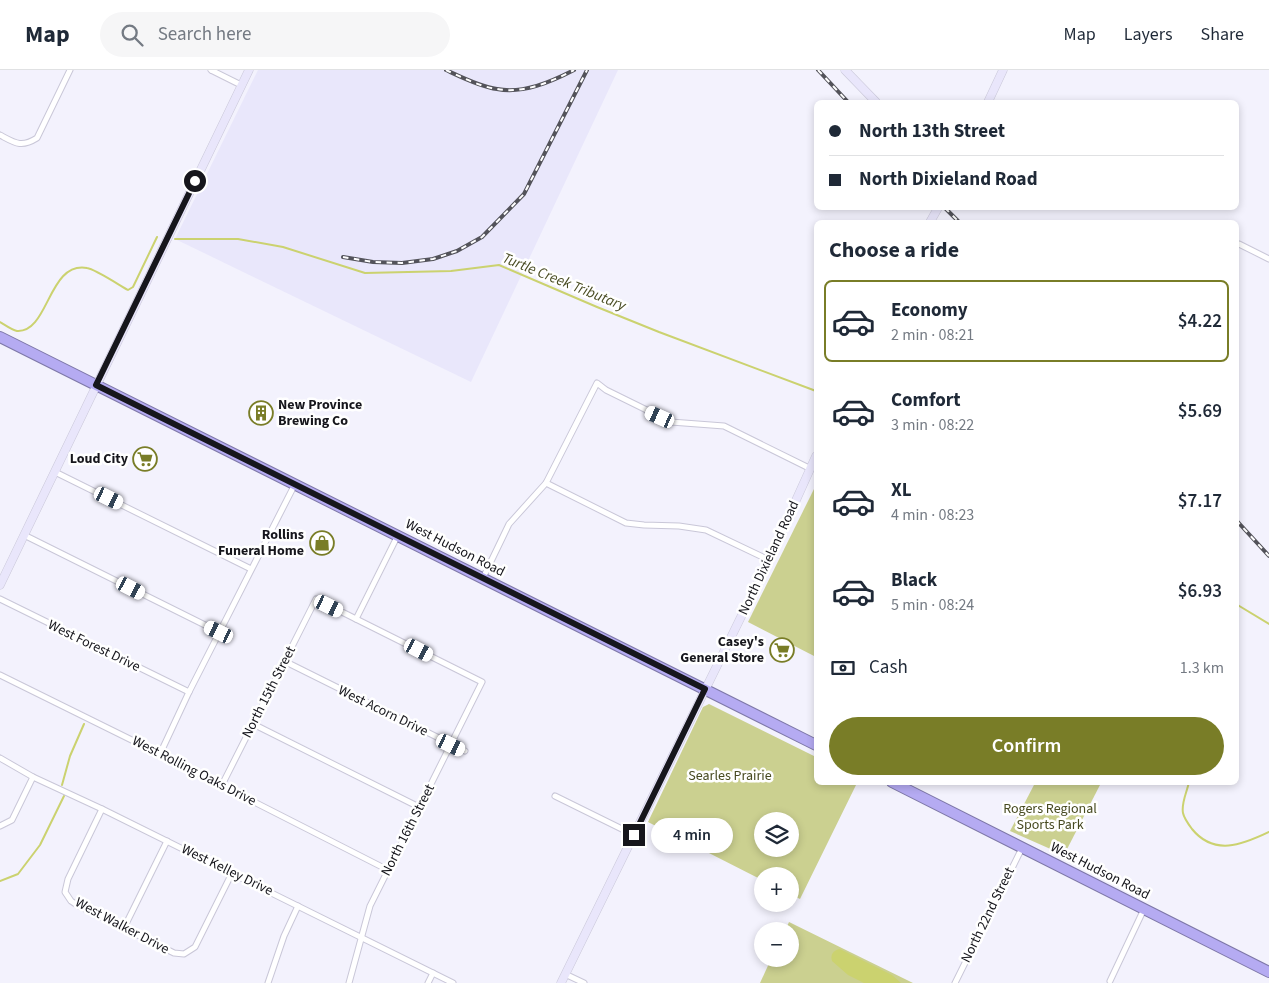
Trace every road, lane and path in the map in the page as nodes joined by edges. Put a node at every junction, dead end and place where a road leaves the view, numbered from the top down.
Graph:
1 (70, 70) edge
2 (211, 70) edge
3 (249, 70) edge
4 (845, 70) edge
5 (1003, 70) edge
6 (241, 85) junction
7 (874, 100) edge
8 (989, 100) edge
9 (0, 135) edge
10 (1239, 244) edge
11 (1269, 259) edge
12 (0, 337) edge
13 (96, 385) junction
14 (814, 460) edge
15 (810, 468) junction
16 (55, 472) junction
17 (546, 483) junction
18 (295, 484) junction
19 (24, 535) junction
20 (398, 535) junction
21 (769, 560) junction
22 (251, 569) junction
23 (483, 578) junction
24 (0, 585) edge
25 (0, 599) edge
26 (356, 619) junction
27 (219, 632) junction
28 (284, 661) junction
29 (0, 675) edge
30 (705, 689) junction
31 (189, 692) junction
32 (253, 724) junction
33 (814, 744) edge
34 (451, 745) junction
35 (465, 751) dead end
36 (160, 754) junction
37 (0, 758) edge
38 (34, 777) junction
39 (222, 785) junction
40 (898, 785) edge
41 (556, 796) dead end
42 (419, 807) junction
43 (102, 809) junction
44 (2, 826) edge
45 (634, 835) junction
46 (167, 841) junction
47 (1022, 847) junction
48 (388, 870) junction
49 (232, 873) junction
50 (298, 906) junction
51 (1144, 909) junction
52 (124, 928) junction
53 (362, 937) junction
54 (1269, 972) edge
55 (433, 973) junction
56 (565, 974) junction
57 (1110, 981) dead end
58 (268, 983) edge
59 (349, 983) edge
60 (428, 983) edge
61 (453, 983) edge
62 (561, 983) edge
63 (584, 983) edge
64 (954, 983) edge

1 - 9 street
2 - 6 street
3 - 6 main road
4 - 7 main road
5 - 8 main road
6 - 13 main road
10 - 11 street
12 - 13 highway, West Hudson Road
13 - 16 main road
13 - 18 highway, West Hudson Road
14 - 15 main road, North Dixieland Road
15 - 17 street
15 - 21 main road, North Dixieland Road
16 - 19 main road
16 - 22 street
17 - 21 street
17 - 23 street
18 - 20 highway, West Hudson Road
18 - 22 street
19 - 24 main road
19 - 27 street
20 - 23 highway, West Hudson Road
20 - 26 street
21 - 30 main road, North Dixieland Road
22 - 27 street
23 - 30 highway, West Hudson Road
25 - 31 street, West Forest Drive
26 - 28 street, North 15th Street
26 - 34 street, North 16th Street
27 - 31 street
28 - 32 street, North 15th Street
28 - 34 street, West Acorn Drive
29 - 36 street, West Rolling Oaks Drive
30 - 33 highway, West Hudson Road
30 - 45 main road, North Dixieland Road
31 - 36 street
32 - 39 street, North 15th Street
32 - 42 street
34 - 35 street, West Acorn Drive
34 - 42 street, North 16th Street
36 - 39 street, West Rolling Oaks Drive
37 - 38 street, West Kelley Drive
38 - 43 street, West Kelley Drive
38 - 44 street
39 - 48 street, West Rolling Oaks Drive
40 - 47 highway, West Hudson Road
41 - 45 street
42 - 48 street, North 16th Street
43 - 46 street, West Kelley Drive
43 - 52 street, West Walker Drive
45 - 56 main road, North Dixieland Road
46 - 49 street, West Kelley Drive
46 - 52 street
47 - 51 highway, West Hudson Road
47 - 64 street, North 22nd Street
48 - 53 street, North 16th Street
49 - 50 street, West Kelley Drive
49 - 52 street, West Walker Drive
50 - 53 street, West Kelley Drive
50 - 58 street
51 - 54 highway, West Hudson Road
51 - 57 street
53 - 55 street, West Kelley Drive
53 - 59 street, North 16th Street
55 - 60 street
55 - 61 street, West Kelley Drive
56 - 62 main road, North Dixieland Road
56 - 63 street

